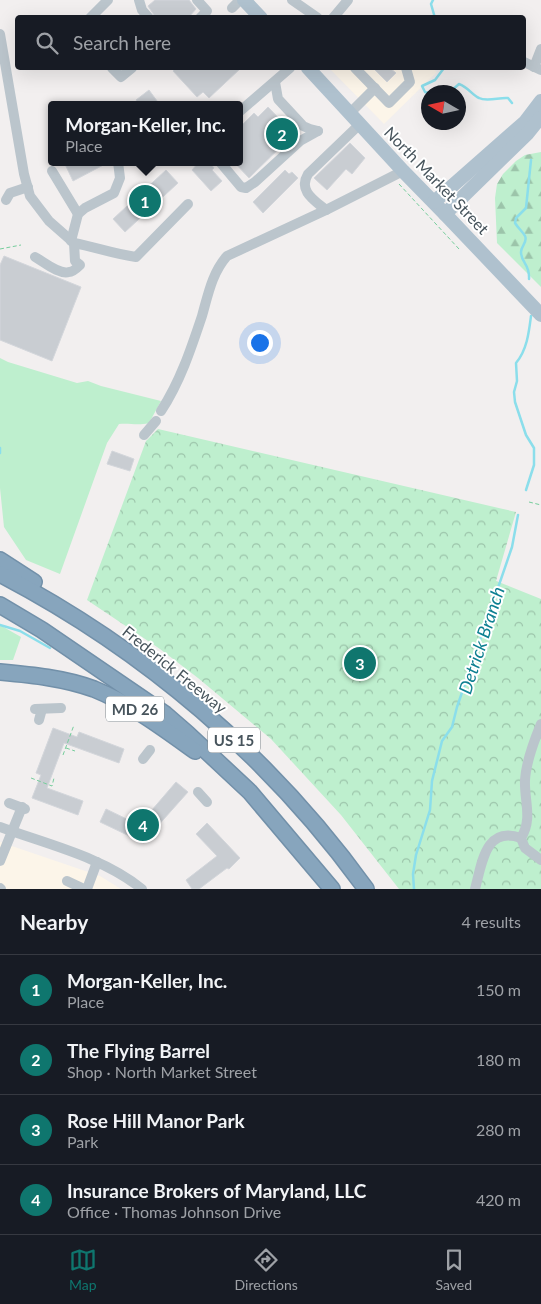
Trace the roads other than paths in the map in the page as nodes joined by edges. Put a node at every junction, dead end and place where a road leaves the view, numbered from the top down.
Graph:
1 (108, 0) edge
2 (197, 0) edge
3 (240, 0) edge
4 (292, 0) edge
5 (348, 0) edge
6 (140, 1) edge
7 (238, 4) edge
8 (93, 15) edge
9 (147, 15) edge
10 (203, 15) edge
11 (256, 15) edge
12 (314, 15) edge
13 (336, 15) edge
14 (0, 34) edge
15 (541, 49) edge
16 (8, 67) edge
17 (537, 69) edge
18 (114, 70) edge
19 (130, 70) edge
20 (288, 70) edge
21 (310, 70) edge
22 (356, 70) edge
23 (407, 70) edge
24 (275, 82) junction
25 (375, 88) junction
26 (541, 101) edge
27 (243, 109) edge
28 (350, 113) junction
29 (541, 117) edge
30 (360, 124) junction
31 (118, 166) edge
32 (223, 166) edge
33 (52, 171) dead end
34 (400, 177) junction
35 (28, 187) junction
36 (6, 200) dead end
37 (434, 202) junction
38 (188, 204) dead end
39 (326, 210) junction
40 (78, 214) junction
41 (445, 214) junction
42 (72, 242) junction
43 (35, 257) dead end
44 (541, 315) edge
45 (144, 435) dead end
46 (0, 560) edge
47 (0, 574) edge
48 (0, 604) edge
49 (77, 617) junction
50 (0, 672) edge
51 (61, 708) dead end
52 (39, 720) dead end
53 (541, 724) edge
54 (150, 750) dead end
55 (143, 759) dead end
56 (250, 792) junction
57 (9, 802) dead end
58 (0, 827) edge
59 (11, 831) junction
60 (521, 838) junction
61 (4, 857) edge
62 (541, 860) edge
63 (97, 862) junction
64 (66, 884) edge
65 (86, 889) edge
66 (142, 889) edge
67 (332, 889) edge
68 (366, 889) edge
69 (476, 889) edge

1 - 8 street
2 - 10 street
3 - 7 street
4 - 12 street
5 - 13 street
6 - 9 street
7 - 11 main road
14 - 16 street
15 - 17 street
16 - 35 street
18 - 19 street
20 - 24 street
21 - 28 main road, North Market Street
22 - 25 street
23 - 25 street
24 - 27 street
24 - 32 street
25 - 28 street
26 - 37 main road
28 - 30 main road, North Market Street
29 - 41 main road
30 - 34 main road, North Market Street
30 - 39 street
31 - 40 street
33 - 40 street
34 - 37 main road, North Market Street
34 - 39 street
35 - 36 street
35 - 42 street
37 - 41 main road, North Market Street
38 - 42 street
39 - 45 street
40 - 42 street
41 - 44 main road, North Market Street
42 - 43 street
46 - 49 highway
47 - 49 highway, US 15
48 - 56 highway, US 15
49 - 68 highway, Frederick Freeway / US 15
50 - 56 highway, MD 26
51 - 52 street
53 - 60 street
54 - 55 street
56 - 67 highway, US 15
57 - 59 street
58 - 59 street
59 - 61 street
59 - 63 street
60 - 62 street
60 - 69 street
63 - 65 street
63 - 66 street
64 - 65 street

